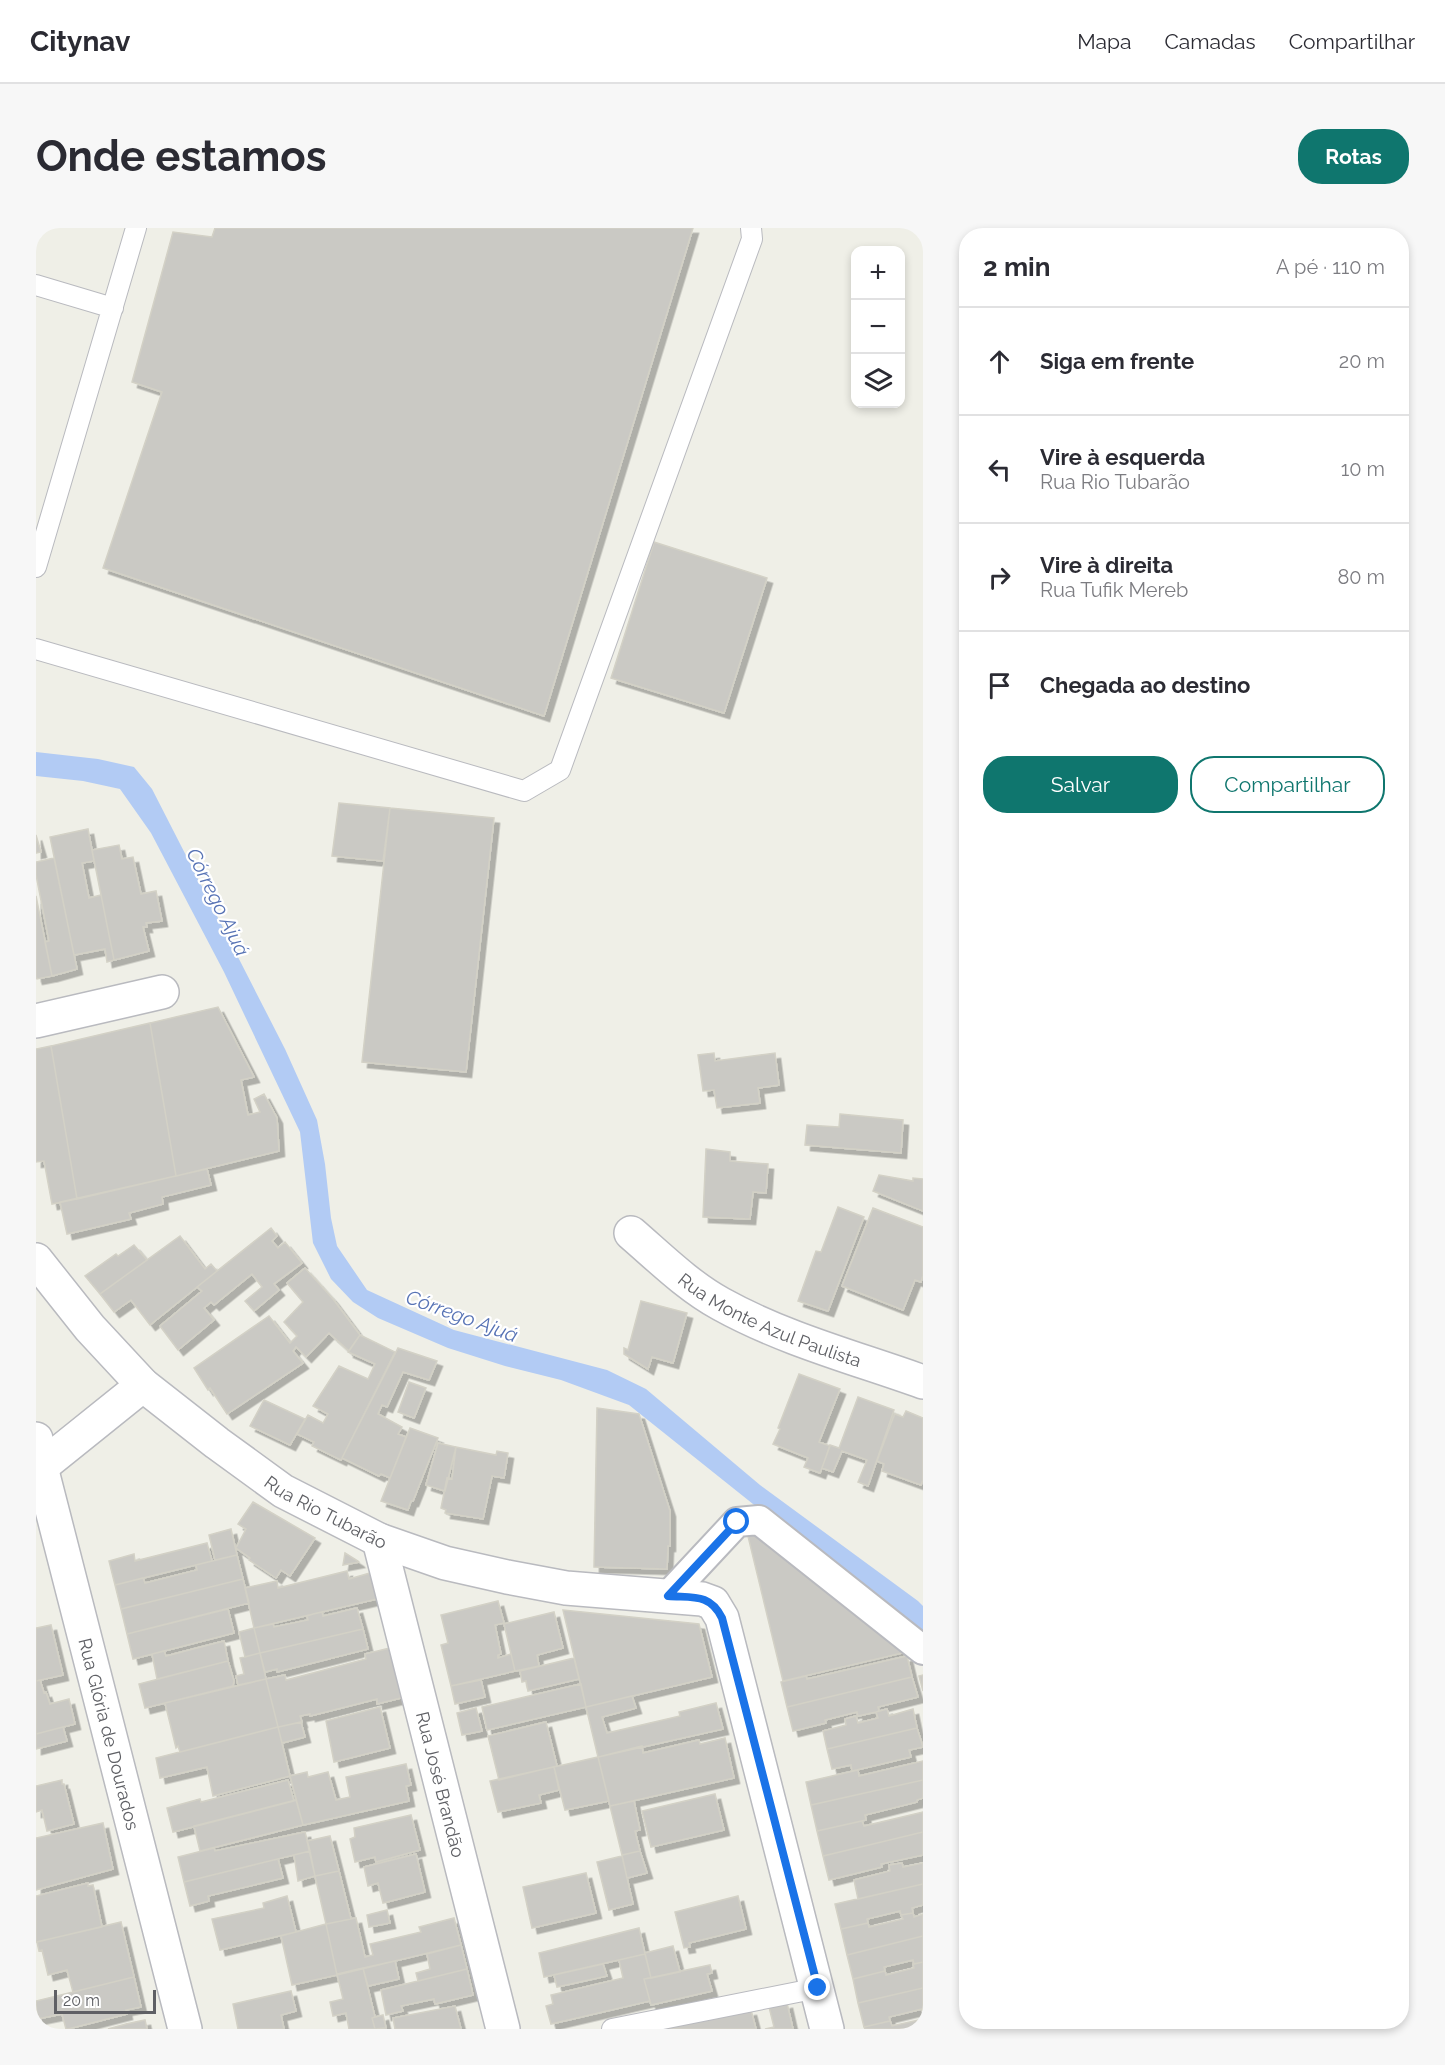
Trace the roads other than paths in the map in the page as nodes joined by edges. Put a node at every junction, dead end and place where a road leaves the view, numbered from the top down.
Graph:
1 (136, 228) edge
2 (751, 228) edge
3 (36, 285) edge
4 (113, 308) junction
5 (36, 567) edge
6 (36, 649) edge
7 (162, 993) dead end
8 (36, 1021) edge
9 (632, 1233) dead end
10 (36, 1260) edge
11 (923, 1382) edge
12 (143, 1386) junction
13 (39, 1453) edge
14 (379, 1540) junction
15 (668, 1596) junction
16 (922, 1649) edge
17 (818, 1988) junction
18 (185, 2029) edge
19 (504, 2029) edge
20 (612, 2029) edge
21 (827, 2029) edge

1 - 4 lane
2 - 6 lane
3 - 4 lane
4 - 5 lane
7 - 8 street
9 - 11 street, Rua Monte Azul Paulista
10 - 12 street, Rua Rio Tubarão
12 - 13 street
12 - 14 street, Rua Rio Tubarão
13 - 18 street, Rua Glória de Dourados
14 - 15 street, Rua Rio Tubarão
14 - 19 street, Rua José Brandão
15 - 16 street
15 - 17 street, Rua Rio Tubarão
17 - 20 lane
17 - 21 street

